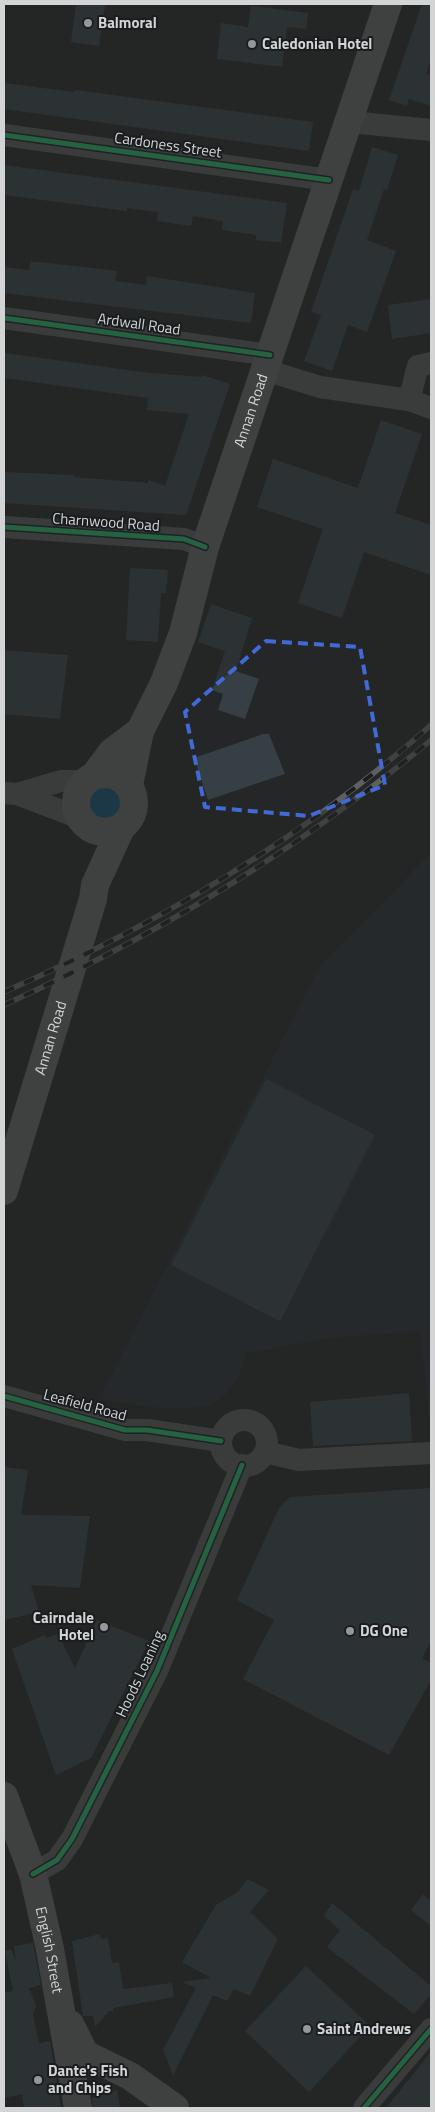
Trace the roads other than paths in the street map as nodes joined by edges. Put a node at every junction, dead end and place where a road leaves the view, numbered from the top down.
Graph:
1 (388, 4) edge
2 (350, 122) junction
3 (431, 130) edge
4 (4, 135) edge
5 (329, 180) junction
6 (4, 318) edge
7 (268, 363) junction
8 (431, 363) edge
9 (409, 400) junction
10 (431, 408) edge
11 (4, 527) edge
12 (205, 547) junction
13 (140, 731) junction
14 (89, 779) junction
15 (129, 785) junction
16 (10, 794) edge
17 (82, 821) junction
18 (121, 828) junction
19 (94, 892) junction
20 (4, 1191) edge
21 (4, 1396) edge
22 (221, 1441) junction
23 (265, 1452) junction
24 (431, 1453) edge
25 (242, 1465) junction
26 (4, 1796) edge
27 (33, 1874) junction
28 (59, 2000) junction
29 (431, 2029) edge
30 (108, 2066) junction
31 (79, 2108) edge
32 (175, 2108) edge
33 (364, 2108) edge

1 - 2 main road, Annan Road
2 - 3 street
2 - 5 main road, Annan Road
4 - 5 street, Cardoness Street
5 - 7 main road, Annan Road
6 - 7 street, Ardwall Road
7 - 9 street, Ardwall Road
7 - 12 main road, Annan Road
8 - 9 street
9 - 10 street, Ardwall Road
11 - 12 street, Charnwood Road
12 - 13 main road, Annan Road
13 - 14 main road, Annan Road
13 - 15 main road, Annan Road
14 - 15 main road
14 - 16 street
14 - 17 main road
15 - 18 main road
16 - 17 street
17 - 18 main road
17 - 19 main road, Annan Road
18 - 19 main road, Annan Road
19 - 20 main road, Annan Road
21 - 22 street, Leafield Road
22 - 23 street
22 - 25 street
23 - 24 street
23 - 25 street
25 - 27 street, Hoods Loaning
26 - 27 main road, English Street
27 - 28 main road, English Street
28 - 30 main road
28 - 31 main road, English Street
29 - 33 street
30 - 31 main road, English Street
30 - 32 main road

